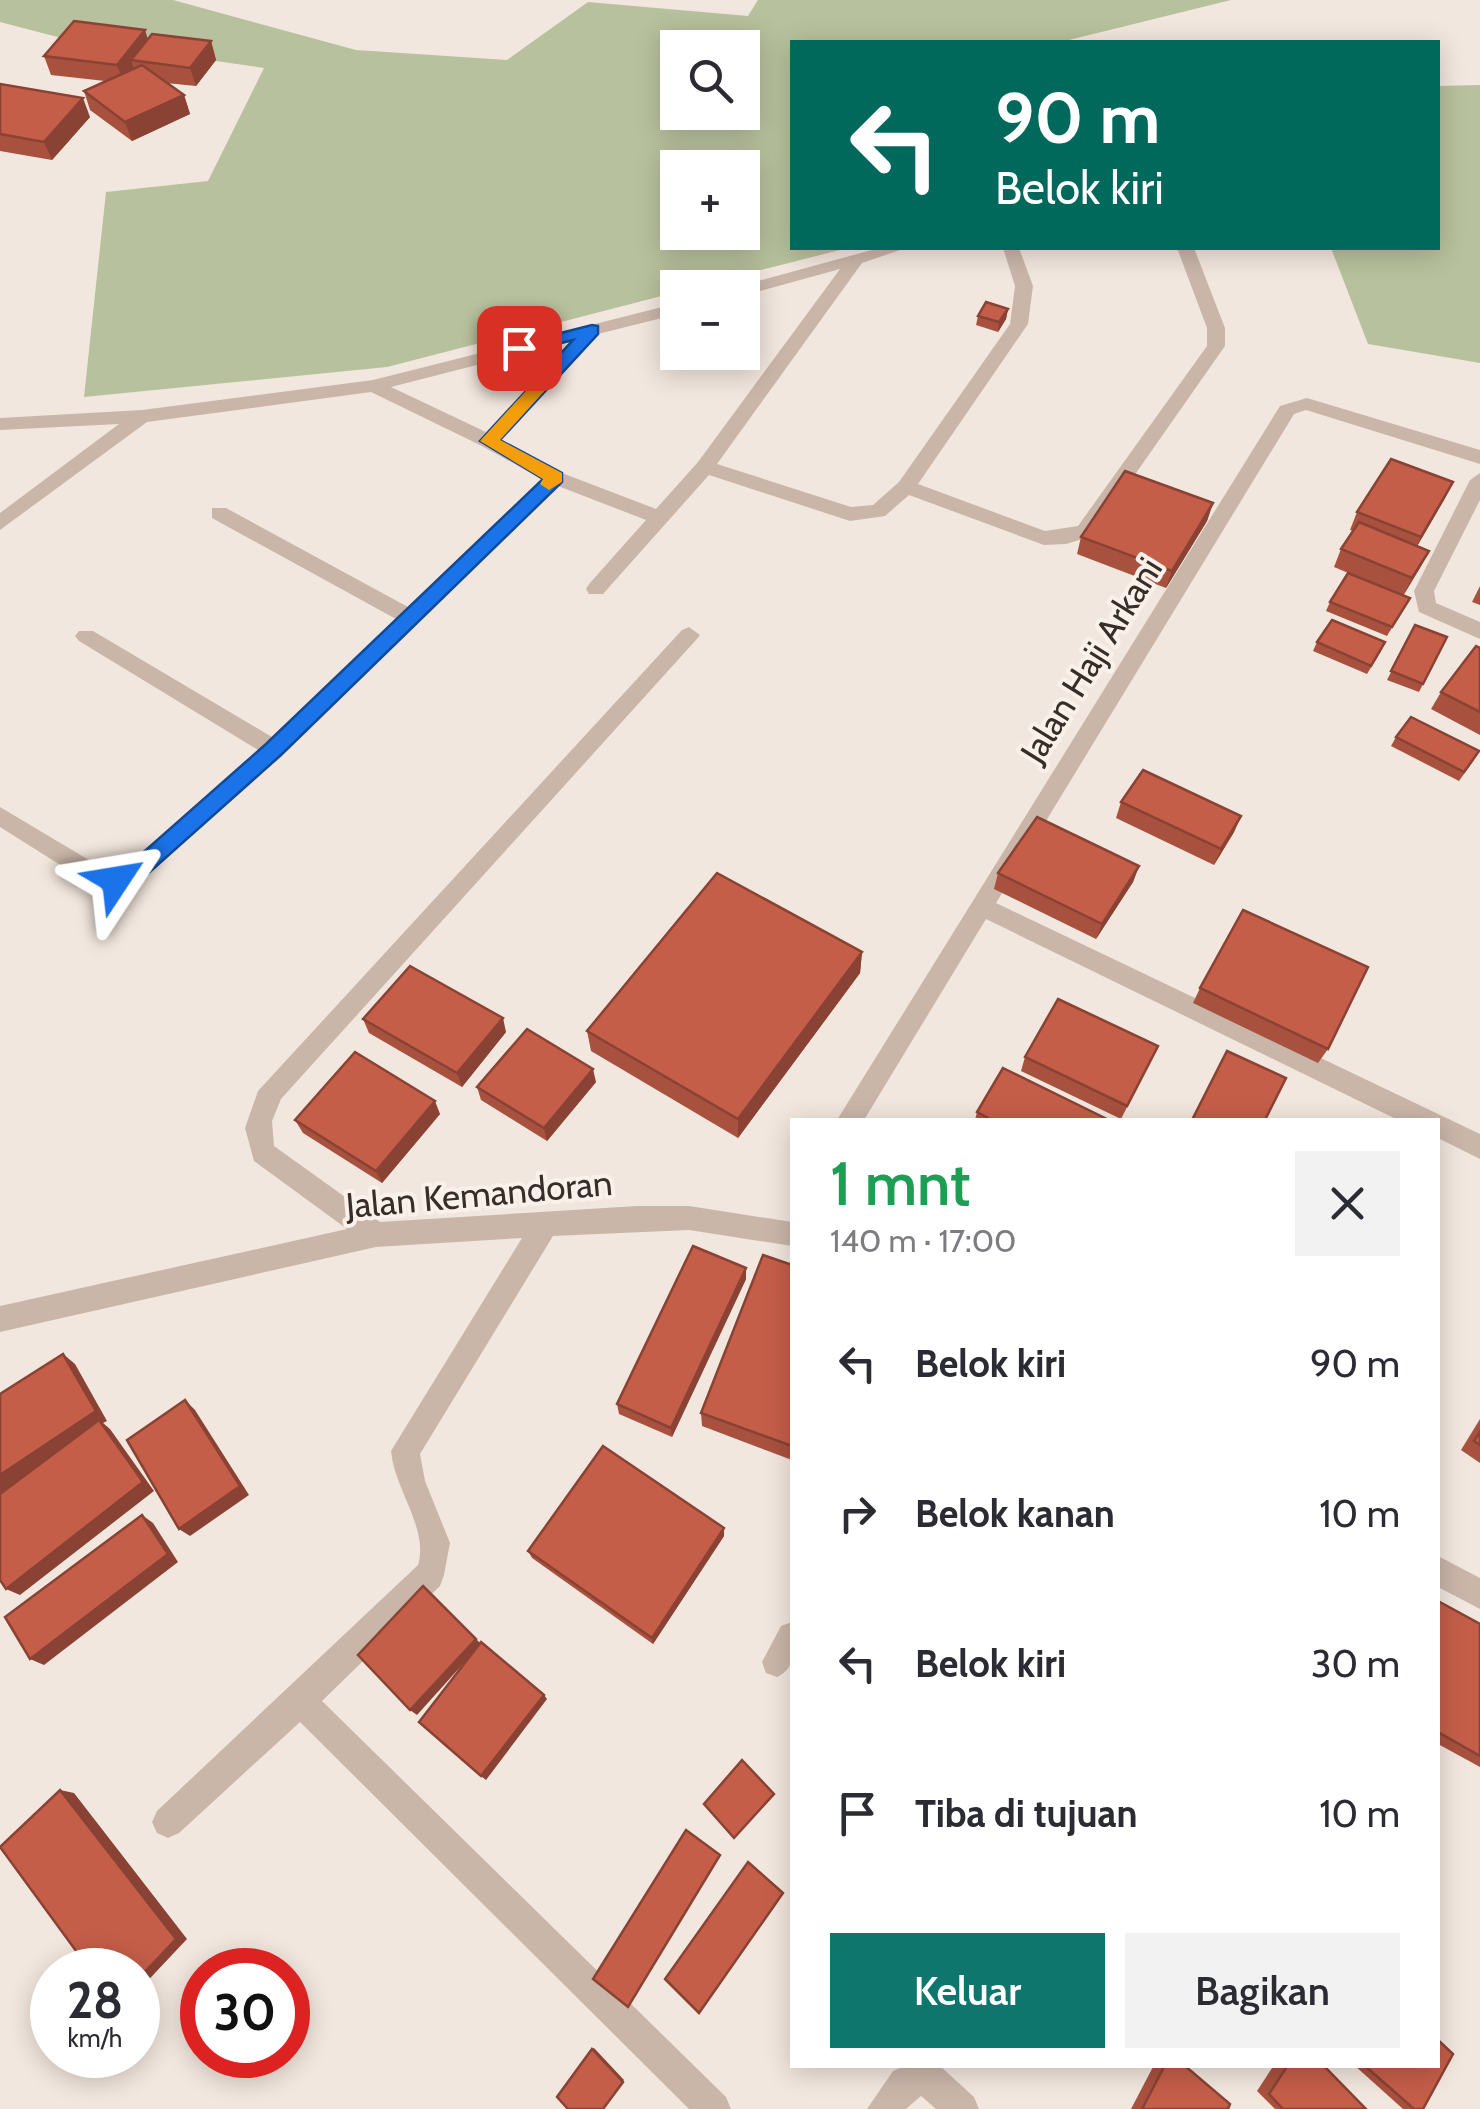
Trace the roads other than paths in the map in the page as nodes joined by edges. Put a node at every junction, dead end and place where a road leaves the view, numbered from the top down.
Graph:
1 (891, 250) edge
2 (1012, 250) edge
3 (1186, 250) edge
4 (855, 262) junction
5 (760, 286) edge
6 (660, 313) edge
7 (592, 330) junction
8 (373, 386) junction
9 (142, 416) junction
10 (0, 424) edge
11 (489, 441) junction
12 (1480, 456) edge
13 (705, 467) junction
14 (555, 478) junction
15 (1480, 480) edge
16 (906, 487) junction
17 (219, 513) dead end
18 (659, 517) junction
19 (0, 524) edge
20 (596, 589) dead end
21 (411, 618) junction
22 (1480, 631) edge
23 (689, 635) dead end
24 (86, 636) dead end
25 (274, 749) junction
26 (0, 816) edge
27 (981, 906) junction
28 (851, 1118) edge
29 (1420, 1118) edge
30 (1440, 1127) edge
31 (1480, 1147) edge
32 (546, 1225) junction
33 (789, 1227) edge
34 (376, 1235) junction
35 (0, 1319) edge
36 (1440, 1572) edge
37 (1480, 1594) edge
38 (300, 1702) junction
39 (168, 1822) dead end
40 (714, 2109) edge
41 (884, 2109) edge
42 (962, 2109) edge

1 - 4 street
2 - 16 street
3 - 16 street
4 - 5 street
4 - 13 street
6 - 7 street
7 - 8 street
7 - 11 street
8 - 9 street
8 - 11 street
9 - 10 street
9 - 19 street
11 - 14 street
12 - 27 street, Jalan Haji Arkani
13 - 16 street
13 - 18 street
14 - 18 street
14 - 21 street
15 - 22 street
17 - 21 street
18 - 20 street
21 - 25 street
23 - 34 street
24 - 25 street
25 - 26 street
27 - 28 street, Jalan Haji Arkani
27 - 29 street
30 - 31 street
32 - 33 street, Jalan Kemandoran
32 - 34 street, Jalan Kemandoran
32 - 38 street
34 - 35 street, Jalan Kemandoran
36 - 37 street
38 - 39 street
38 - 40 street
41 - 42 street

